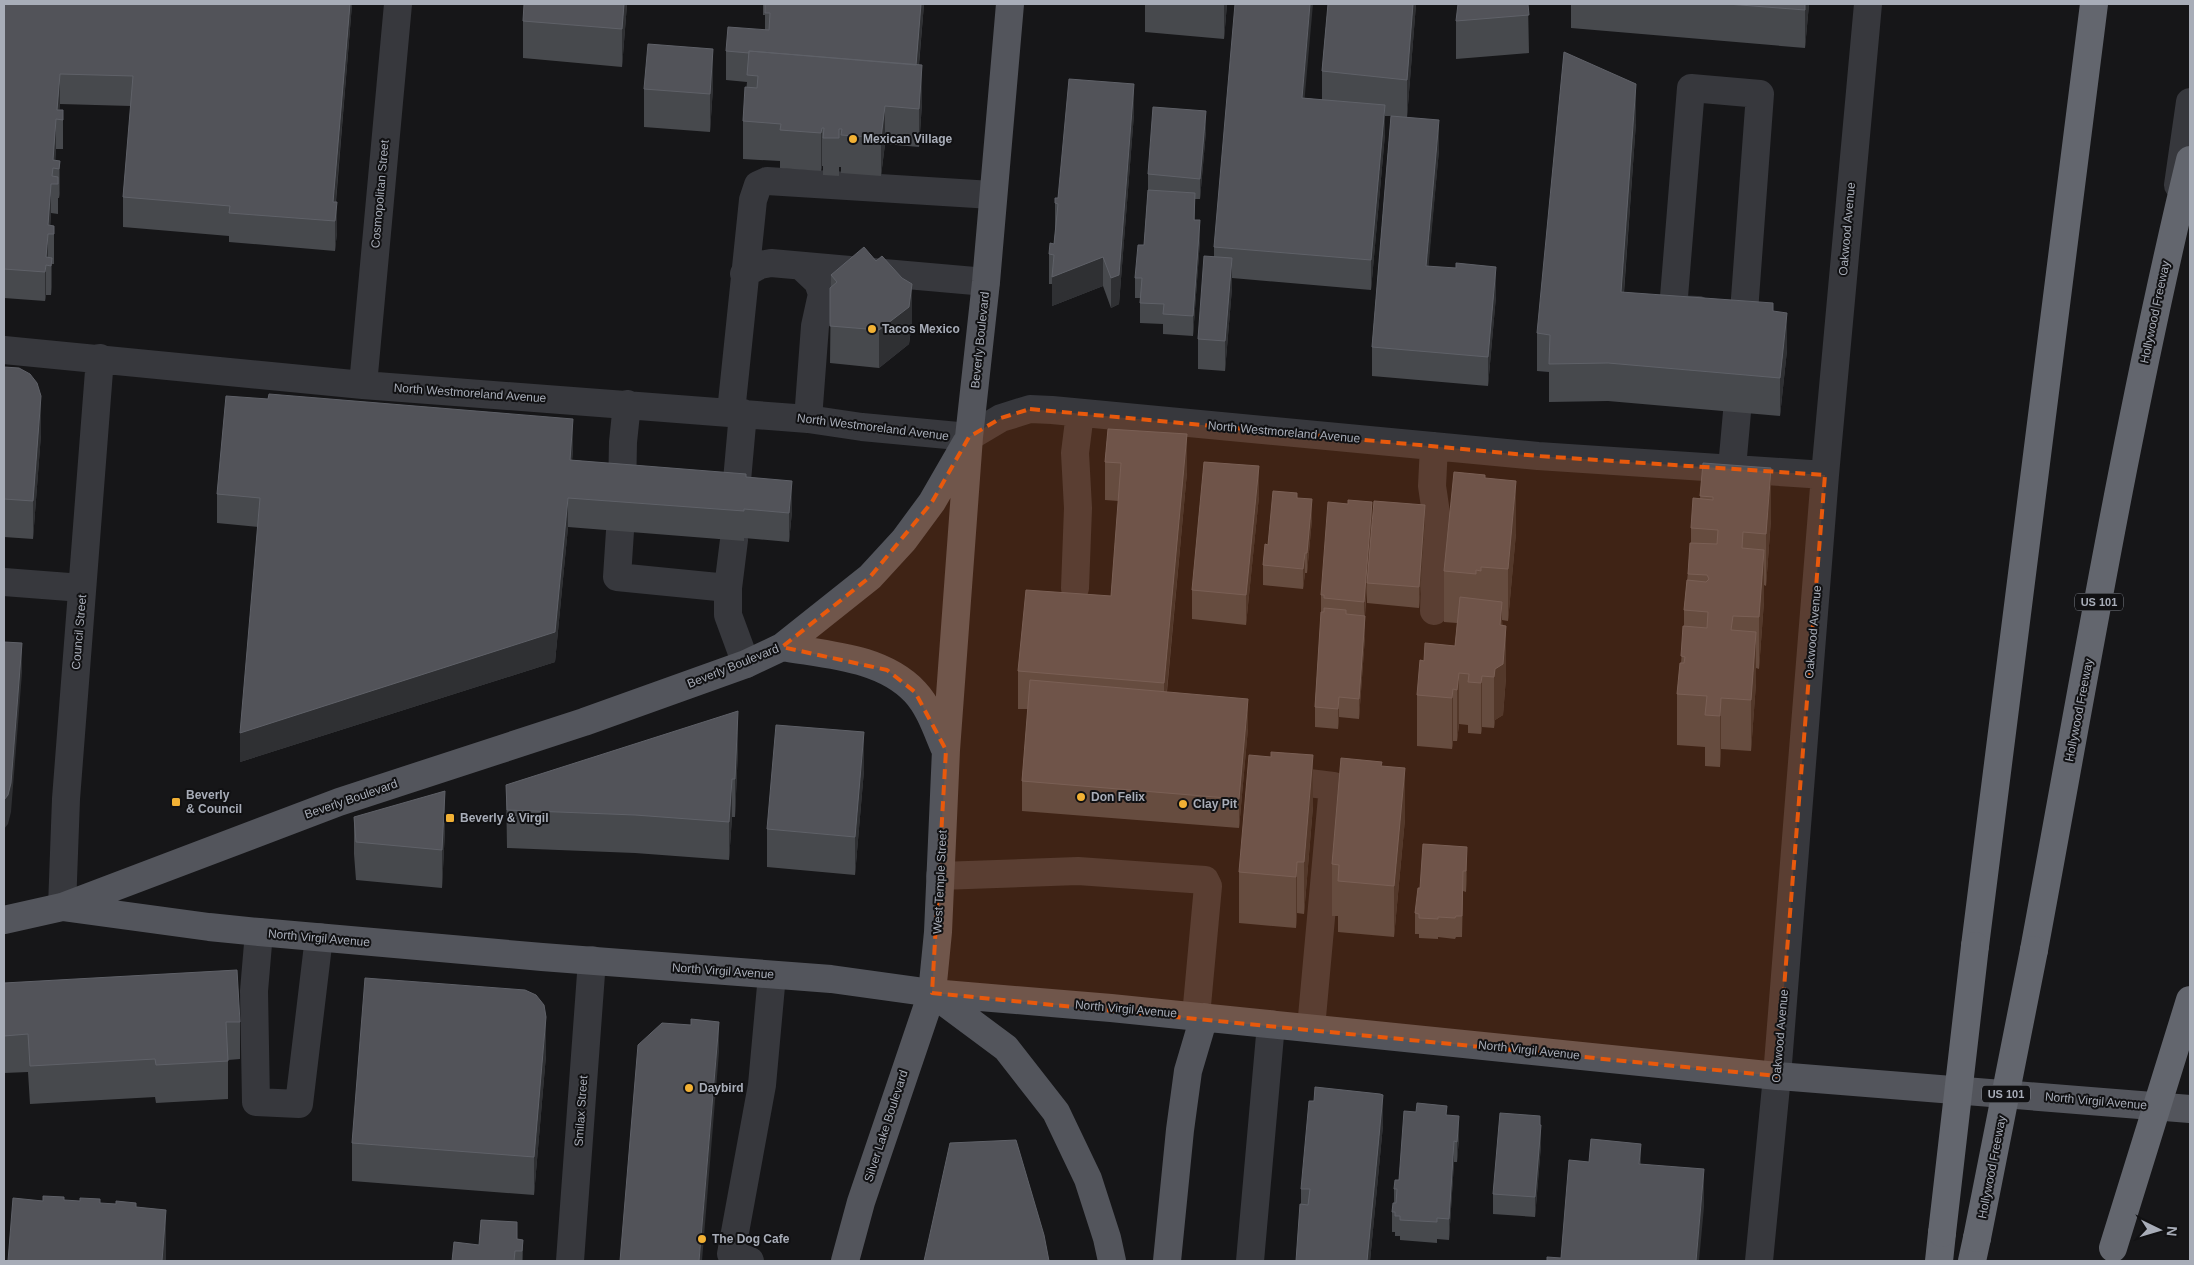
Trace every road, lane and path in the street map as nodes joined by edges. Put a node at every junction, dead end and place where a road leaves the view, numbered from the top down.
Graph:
1 (398, 4) edge
2 (1010, 4) edge
3 (1868, 4) edge
4 (2094, 4) edge
5 (2190, 102) edge
6 (2190, 160) edge
7 (992, 195) junction
8 (2168, 254) junction
9 (801, 266) junction
10 (744, 274) junction
11 (986, 282) junction
12 (1743, 326) joint
13 (4, 350) edge
14 (100, 358) junction
15 (364, 385) junction
16 (627, 404) junction
17 (737, 412) junction
18 (1737, 412) dead end
19 (1080, 413) junction
20 (808, 419) junction
21 (970, 437) junction
22 (1434, 446) junction
23 (1732, 468) junction
24 (1826, 475) junction
25 (650, 482) edge
26 (708, 487) edge
27 (620, 531) dead end
28 (734, 540) dead end
29 (4, 582) edge
30 (82, 588) junction
31 (728, 588) junction
32 (1074, 588) dead end
33 (1434, 610) dead end
34 (782, 647) junction
35 (746, 664) junction
36 (946, 750) junction
37 (1267, 777) edge
38 (940, 876) junction
39 (62, 907) junction
40 (4, 920) edge
41 (259, 932) junction
42 (319, 937) junction
43 (592, 960) junction
44 (772, 975) junction
45 (932, 993) junction
46 (2190, 1000) edge
47 (1200, 1017) junction
48 (1272, 1024) junction
49 (1311, 1028) junction
50 (1777, 1076) junction
51 (2190, 1109) edge
52 (1975, 1249) edge
53 (2111, 1255) edge
54 (570, 1261) edge
55 (750, 1261) edge
56 (845, 1261) edge
57 (1112, 1261) edge
58 (1167, 1261) edge
59 (1250, 1261) edge
60 (1759, 1261) edge
61 (1939, 1261) edge

1 - 15 street, Cosmopolitan Street
2 - 7 main road, Beverly Boulevard
3 - 24 street, Oakwood Avenue
4 - 61 highway, bridge
5 - 8 street
6 - 8 highway, Hollywood Freeway / US 101
7 - 10 street
7 - 11 main road, Beverly Boulevard
8 - 52 highway, Hollywood Freeway / US 101, bridge
9 - 10 street
9 - 11 street
9 - 20 street
10 - 17 street
11 - 21 main road, Beverly Boulevard
12 - 12 street
13 - 14 street, North Westmoreland Avenue
14 - 15 street, North Westmoreland Avenue
14 - 30 street, Council Street
15 - 16 street, North Westmoreland Avenue
16 - 17 street, North Westmoreland Avenue
16 - 25 street
17 - 20 street, North Westmoreland Avenue
17 - 26 street
18 - 23 street
19 - 21 street, North Westmoreland Avenue
19 - 22 street, North Westmoreland Avenue
19 - 32 street
20 - 21 street, North Westmoreland Avenue
21 - 34 main road, Beverly Boulevard
21 - 36 main road, West Temple Street
22 - 23 street, North Westmoreland Avenue
22 - 33 street
23 - 24 street, North Westmoreland Avenue
24 - 50 street, Oakwood Avenue
27 - 31 street
28 - 31 street
29 - 30 street
30 - 39 street, Council Street
31 - 35 street
34 - 35 main road, Beverly Boulevard
34 - 36 main road
35 - 39 main road, Beverly Boulevard
36 - 38 main road, West Temple Street
37 - 49 street
38 - 45 main road, West Temple Street
38 - 47 street
39 - 40 main road, Beverly Boulevard
39 - 41 main road, North Virgil Avenue
41 - 42 main road, North Virgil Avenue
41 - 42 street
42 - 43 main road, North Virgil Avenue
43 - 44 main road, North Virgil Avenue
43 - 54 street, Smilax Street
44 - 45 main road, North Virgil Avenue
44 - 55 street
45 - 47 main road, North Virgil Avenue
45 - 56 main road, Silver Lake Boulevard
45 - 57 main road
46 - 53 highway, bridge
47 - 48 main road, North Virgil Avenue
47 - 58 main road
48 - 49 main road, North Virgil Avenue
48 - 59 street
49 - 50 main road, North Virgil Avenue
50 - 51 main road, North Virgil Avenue
50 - 60 street, Oakwood Avenue

